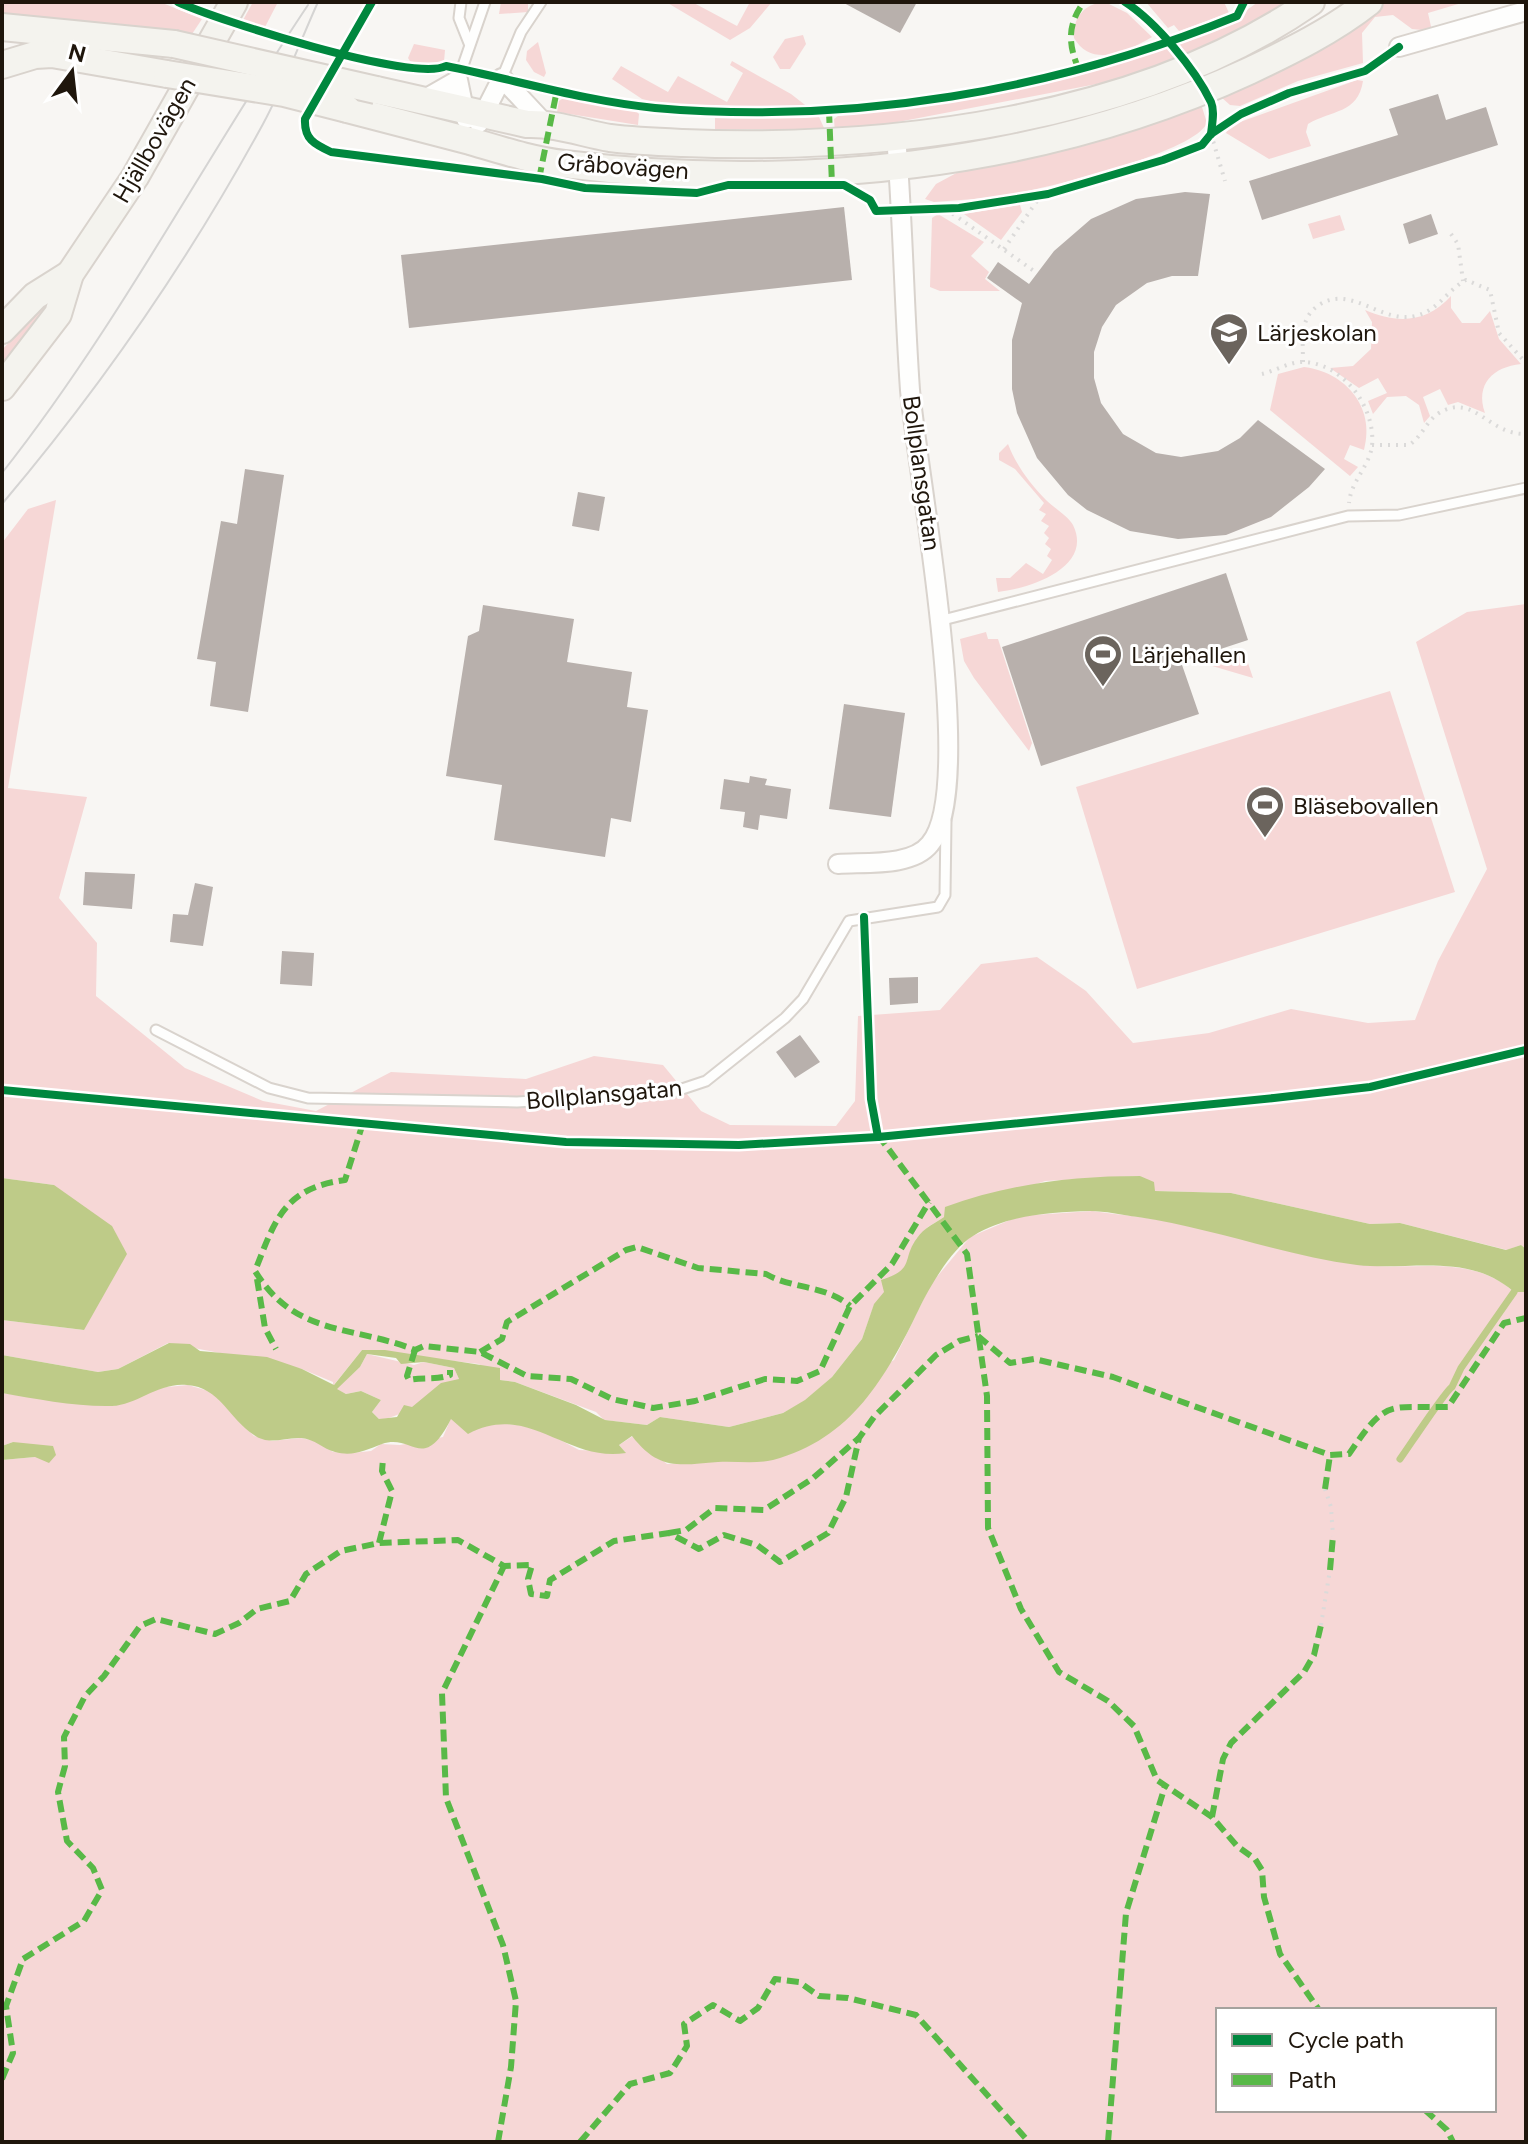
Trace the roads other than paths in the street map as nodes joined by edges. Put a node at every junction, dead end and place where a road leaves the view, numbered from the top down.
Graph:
1 (234, 2) edge
2 (461, 2) edge
3 (485, 2) edge
4 (541, 2) edge
5 (1311, 2) edge
6 (1369, 2) edge
7 (1526, 11) edge
8 (2, 27) edge
9 (469, 43) junction
10 (1399, 47) dead end
11 (2, 65) edge
12 (502, 78) junction
13 (458, 80) junction
14 (423, 100) junction
15 (474, 112) junction
16 (544, 123) junction
17 (896, 136) junction
18 (470, 141) junction
19 (898, 167) junction
20 (70, 274) junction
21 (2, 330) edge
22 (2, 387) edge
23 (1526, 488) edge
24 (939, 621) junction
25 (946, 809) junction
26 (838, 864) dead end
27 (156, 1030) dead end

1 - 20 main road, Hjällbovägen
2 - 9 lane
3 - 9 lane
4 - 12 lane
5 - 17 main road, Gråbovägen
6 - 19 main road, Gråbovägen
7 - 10 street
8 - 14 main road, Gråbovägen, bridge
9 - 13 lane
11 - 18 main road, Gråbovägen, bridge
12 - 15 street
12 - 16 street
13 - 14 street
13 - 15 street
14 - 15 main road, Gråbovägen
15 - 16 main road, Gråbovägen
15 - 18 street
16 - 17 main road, Gråbovägen
17 - 19 street, Bollplansgatan
18 - 19 main road, Gråbovägen
19 - 24 street, Bollplansgatan
20 - 21 main road, Hjällbovägen
20 - 22 main road, Hjällbovägen
23 - 24 lane
24 - 25 street, Bollplansgatan
25 - 26 street, Bollplansgatan
25 - 27 lane, Bollplansgatan

